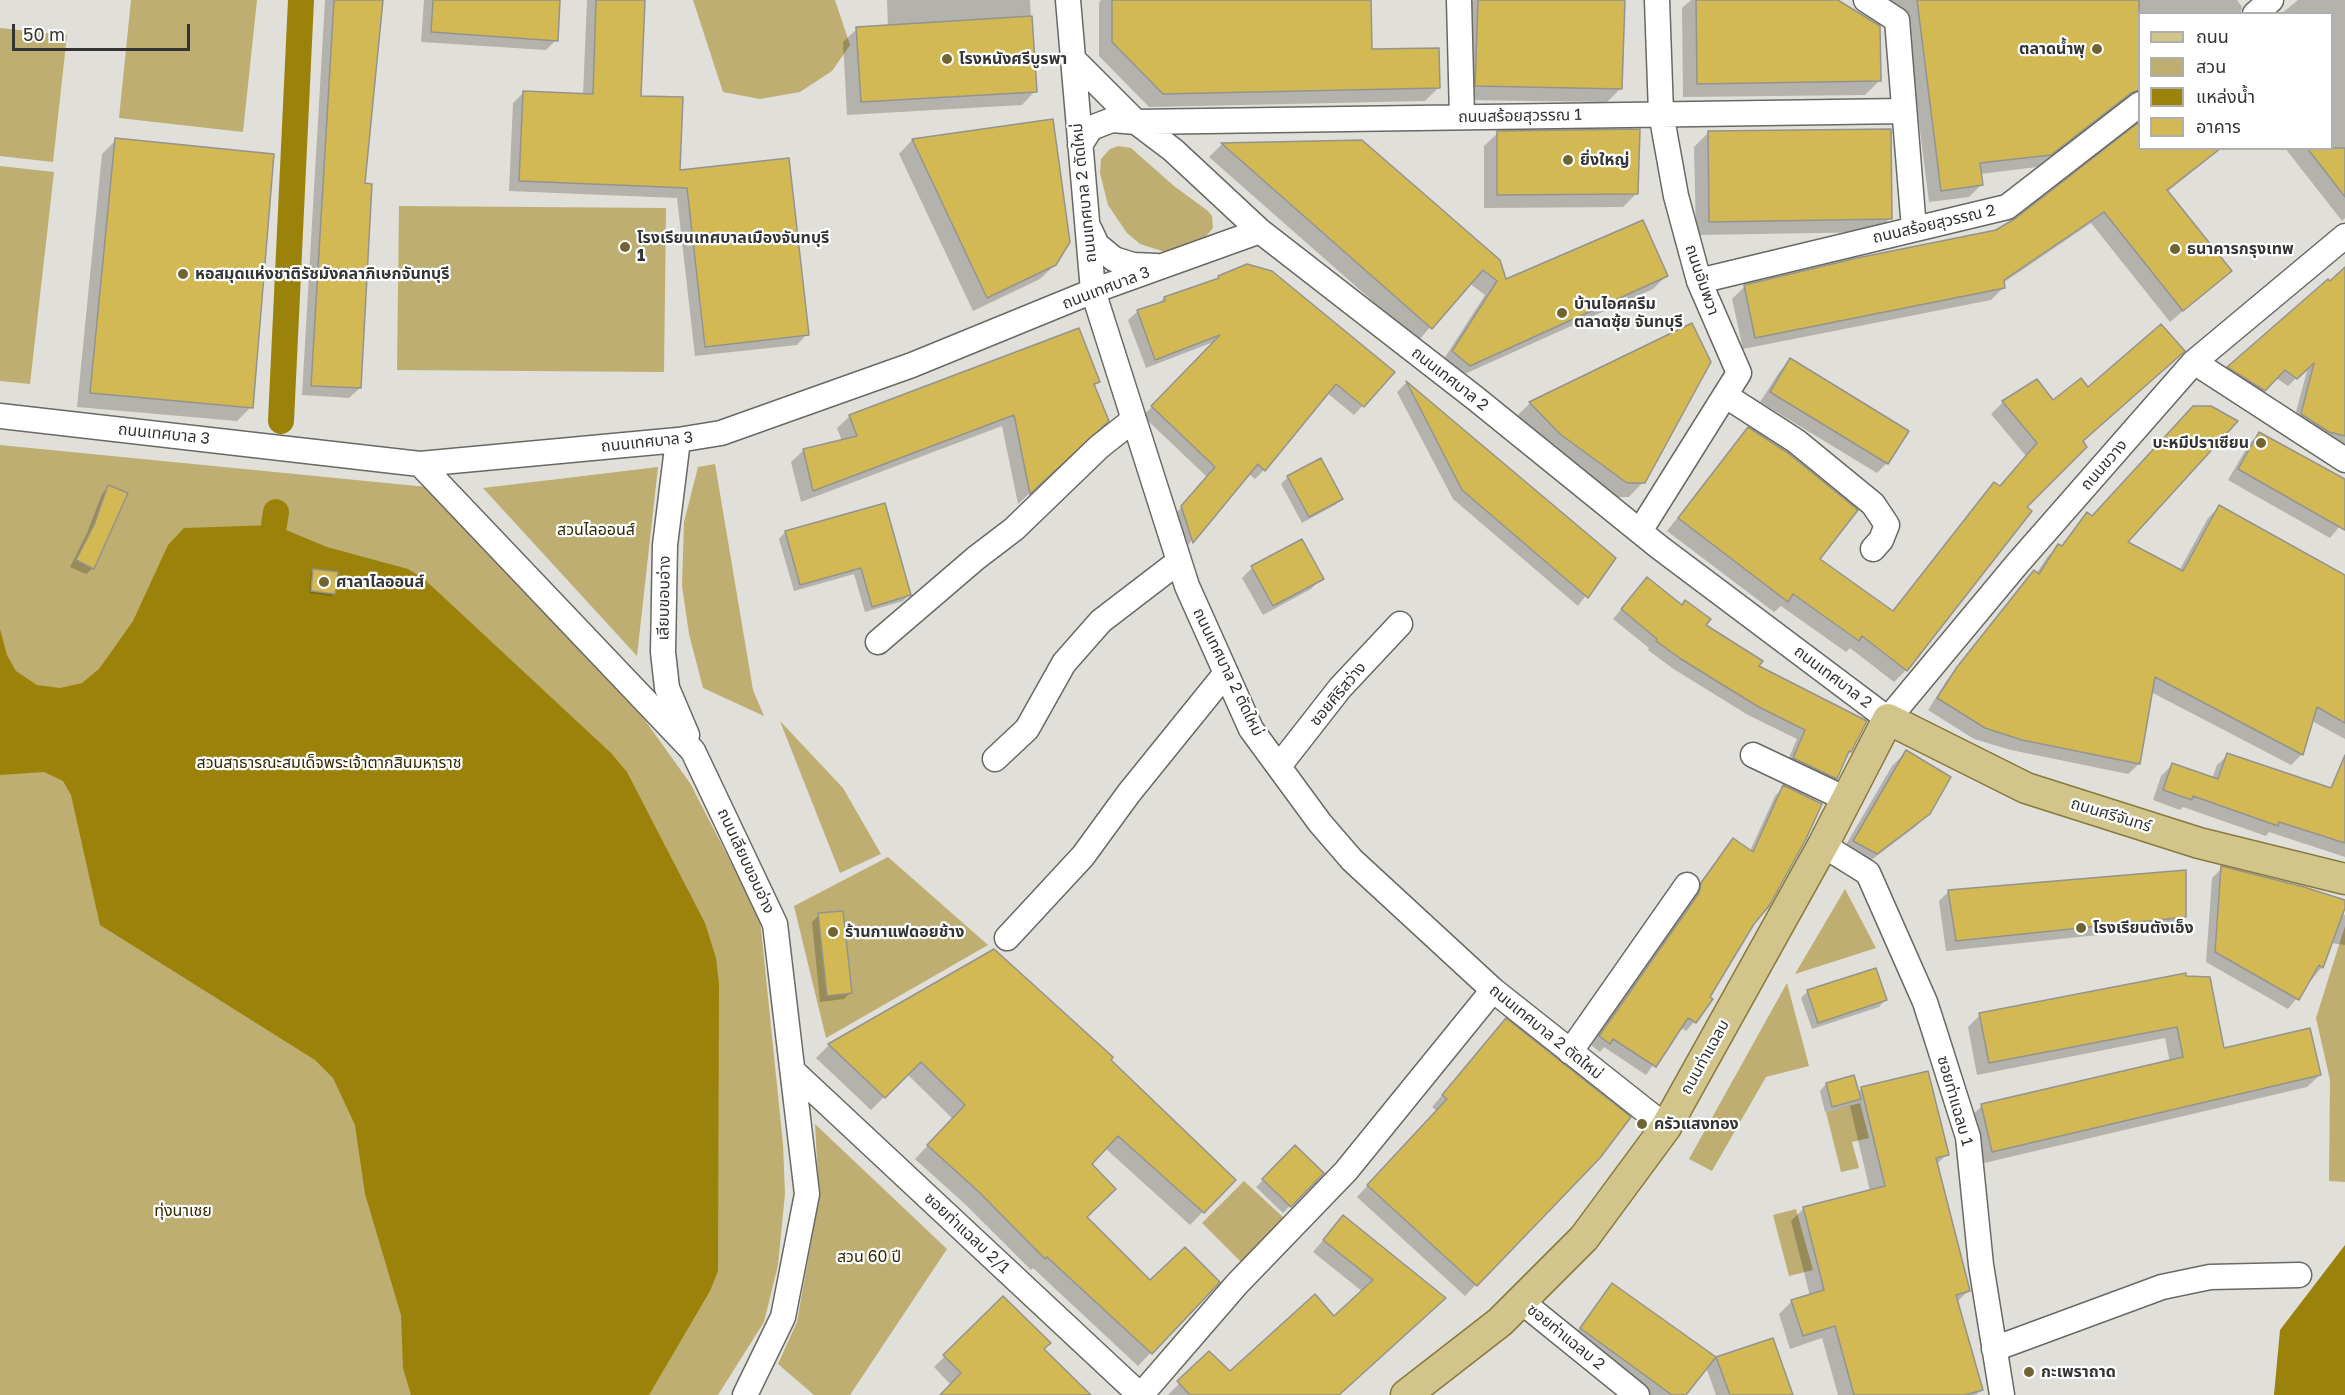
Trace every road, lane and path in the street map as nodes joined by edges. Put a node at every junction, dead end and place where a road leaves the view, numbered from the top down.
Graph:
1 (1068, 0) edge
2 (1459, 0) edge
3 (1657, 0) edge
4 (1866, 0) edge
5 (2271, 0) edge
6 (2257, 12) edge
7 (1072, 58) junction
8 (2138, 105) edge
9 (1904, 111) junction
10 (1661, 113) junction
11 (1462, 117) junction
12 (1136, 122) junction
13 (1080, 145) junction
14 (1220, 194) junction
15 (1914, 229) junction
16 (1090, 230) junction
17 (1260, 231) junction
18 (2345, 236) edge
19 (1210, 248) junction
20 (1164, 266) junction
21 (1699, 281) junction
22 (1093, 291) junction
23 (2194, 362) junction
24 (1726, 396) junction
25 (0, 416) edge
26 (1133, 420) junction
27 (678, 440) junction
28 (2345, 460) edge
29 (420, 464) junction
30 (1640, 531) junction
31 (1873, 549) dead end
32 (1178, 562) junction
33 (1400, 624) dead end
34 (878, 642) dead end
35 (1227, 674) junction
36 (1888, 719) junction
37 (693, 751) junction
38 (1753, 755) dead end
39 (995, 759) dead end
40 (1279, 766) junction
41 (1846, 799) junction
42 (1823, 845) junction
43 (2345, 879) edge
44 (1687, 885) dead end
45 (1007, 938) dead end
46 (1493, 990) junction
47 (1570, 1052) junction
48 (794, 1072) junction
49 (1666, 1127) junction
50 (2299, 1275) dead end
51 (1522, 1302) junction
52 (1995, 1349) junction
53 (745, 1395) edge
54 (1140, 1395) edge
55 (1406, 1395) edge
56 (1637, 1395) edge
57 (2002, 1395) edge

1 - 7 street
2 - 11 street
3 - 10 street, ถนนอัมพวา
4 - 9 street
5 - 6 street
7 - 12 street, ถนนเทศบาล 2
7 - 13 street, ถนนเทศบาล 2 ตัดใหม่
8 - 15 street, ถนนสร้อยสุวรรณ 2
9 - 10 street, ถนนสร้อยสุวรรณ 1
9 - 15 street
10 - 11 street, ถนนสร้อยสุวรรณ 1
10 - 21 street, ถนนอัมพวา
11 - 12 street, ถนนสร้อยสุวรรณ 1
12 - 13 street
12 - 14 street, ถนนเทศบาล 2
13 - 16 street, ถนนเทศบาล 2 ตัดใหม่
14 - 17 street, ถนนเทศบาล 2
14 - 19 street
15 - 21 street, ถนนสร้อยสุวรรณ 2
16 - 20 street
16 - 22 street, ถนนเทศบาล 2 ตัดใหม่
17 - 19 street, ถนนเทศบาล 3
17 - 30 street, ถนนเทศบาล 2
18 - 23 street, ถนนขวาง
19 - 20 street, ถนนเทศบาล 3
20 - 22 street, ถนนเทศบาล 3
21 - 24 street, ถนนอัมพวา
22 - 26 street, ถนนเทศบาล 2 ตัดใหม่
22 - 27 street, ถนนเทศบาล 3
23 - 28 street
23 - 36 street, ถนนขวาง
24 - 30 street, ถนนอัมพวา
24 - 31 street
25 - 29 street, ถนนเทศบาล 3
26 - 32 street, ถนนเทศบาล 2 ตัดใหม่
26 - 34 street
27 - 29 street, ถนนเทศบาล 3
27 - 37 street, เลียบขอบอ่าง
29 - 37 street, ถนนเลียบขอบอ่าง
30 - 36 street, ถนนเทศบาล 2
32 - 35 street, ถนนเทศบาล 2 ตัดใหม่
32 - 39 street
33 - 40 street, ซอยศิริสว่าง
35 - 40 street, ถนนเทศบาล 2 ตัดใหม่
35 - 45 street
36 - 41 main road, ถนนท่าแฉลบ
36 - 43 main road, ถนนศรีจันทร์
37 - 48 street, ถนนเลียบขอบอ่าง
38 - 41 street
40 - 46 street, ถนนเทศบาล 2 ตัดใหม่
41 - 42 main road, ถนนท่าแฉลบ
42 - 49 main road, ถนนท่าแฉลบ
42 - 52 street, ซอยท่าแฉลบ 1
44 - 47 street
46 - 47 street, ถนนเทศบาล 2 ตัดใหม่
46 - 54 street
47 - 49 street, ถนนเทศบาล 2 ตัดใหม่
48 - 53 street, ถนนเลียบขอบอ่าง
48 - 54 street, ซอยท่าแฉลบ 2/1
49 - 51 main road, ถนนท่าแฉลบ
50 - 52 street
51 - 55 main road, ถนนท่าแฉลบ
51 - 56 street, ซอยท่าแฉลบ 2
52 - 57 street, ซอยท่าแฉลบ 1

